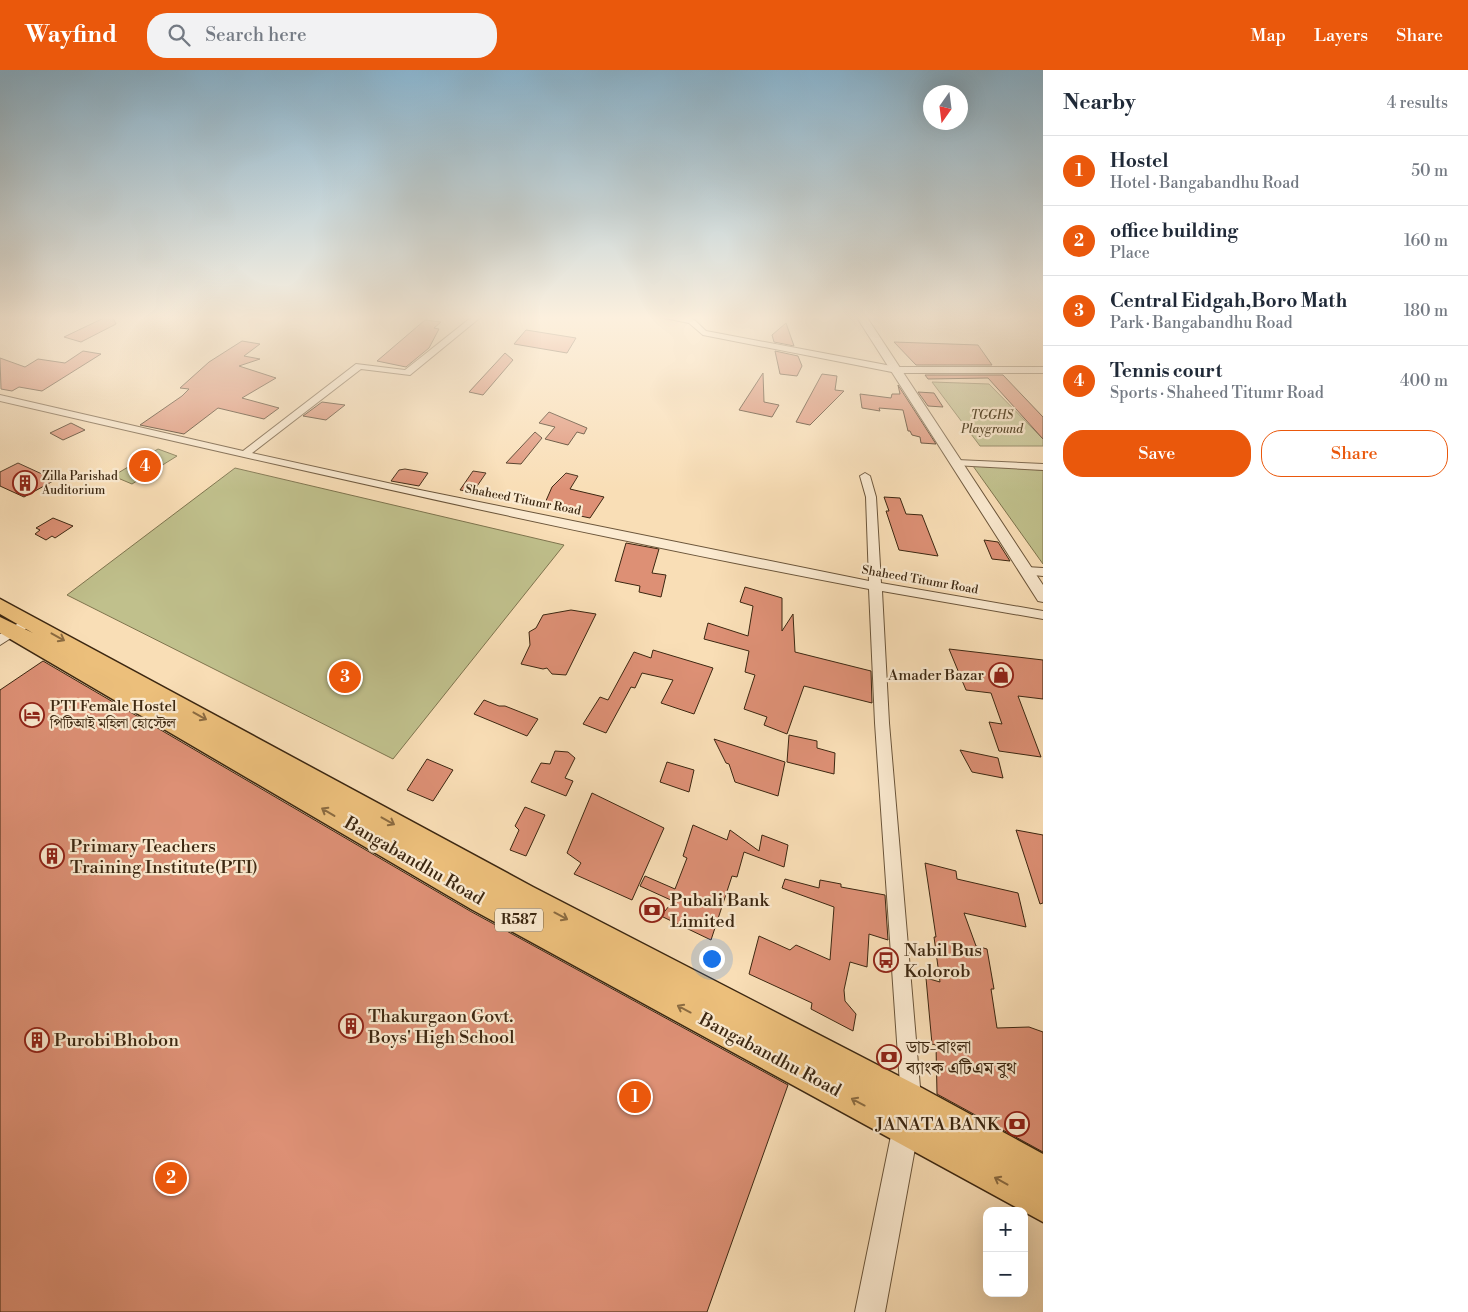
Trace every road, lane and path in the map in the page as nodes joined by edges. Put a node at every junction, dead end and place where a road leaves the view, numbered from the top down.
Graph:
1 (349, 374) edge
2 (900, 374) edge
3 (0, 398) edge
4 (244, 455) junction
5 (957, 463) junction
6 (1043, 467) edge
7 (864, 476) dead end
8 (1026, 571) junction
9 (1043, 572) edge
10 (874, 586) junction
11 (1043, 597) edge
12 (0, 606) edge
13 (1043, 615) edge
14 (10, 629) edge
15 (911, 1099) junction
16 (906, 1128) junction
17 (1043, 1172) edge
18 (1043, 1205) edge
19 (870, 1312) edge

1 - 4 street
2 - 5 street
3 - 4 street, Shaheed Titumr Road
4 - 10 street, Shaheed Titumr Road
5 - 6 street
5 - 8 street
7 - 10 street
8 - 9 street
8 - 11 street
10 - 13 street, Shaheed Titumr Road
10 - 15 street
12 - 14 main road, Bangabandhu Road / R587
14 -> 15 main road, Bangabandhu Road / R587
16 -> 14 main road, Bangabandhu Road / R587
15 - 16 street
15 - 17 main road, Bangabandhu Road / R587
18 -> 16 main road, Bangabandhu Road / R587
16 - 19 street

